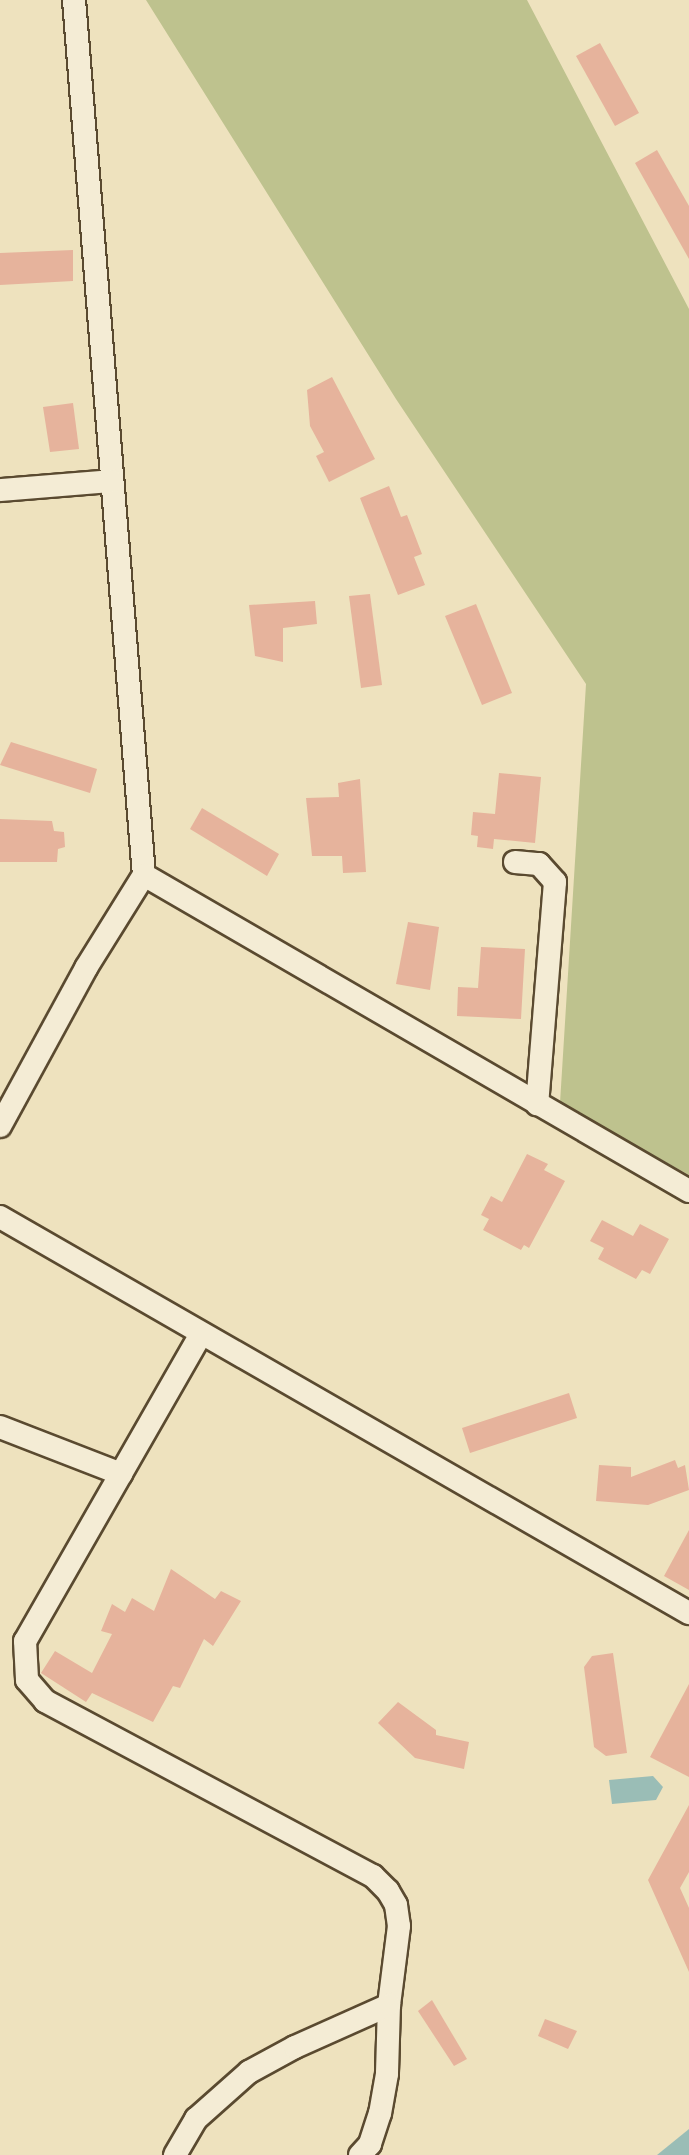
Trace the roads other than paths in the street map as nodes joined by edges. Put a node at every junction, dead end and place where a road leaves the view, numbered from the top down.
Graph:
1 (74, 0) edge
2 (112, 481) junction
3 (0, 490) edge
4 (515, 862) dead end
5 (144, 875) junction
6 (537, 1104) junction
7 (0, 1126) edge
8 (689, 1191) edge
9 (0, 1217) edge
10 (201, 1334) junction
11 (0, 1427) edge
12 (121, 1474) junction
13 (689, 1613) edge
14 (389, 2005) junction
15 (175, 2155) edge
16 (360, 2155) edge

1 - 2 street
2 - 3 street
2 - 5 street
4 - 6 street
5 - 6 street
5 - 7 street
6 - 8 street
9 - 10 street
10 - 12 street
10 - 13 street
11 - 12 street
12 - 14 street
14 - 15 street
14 - 16 street

